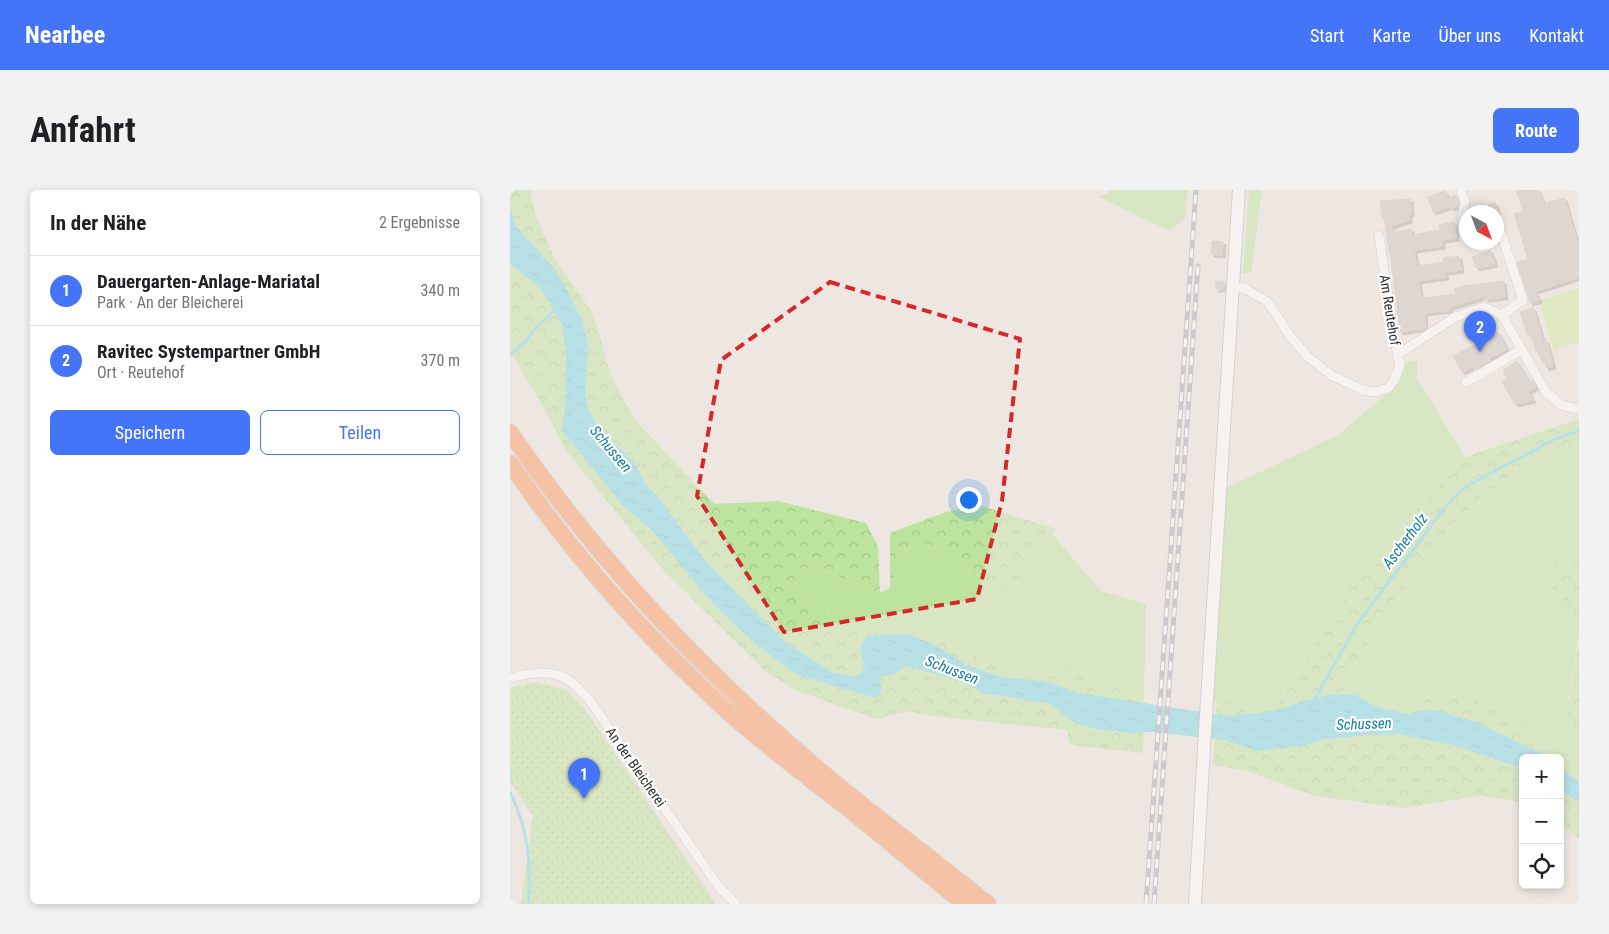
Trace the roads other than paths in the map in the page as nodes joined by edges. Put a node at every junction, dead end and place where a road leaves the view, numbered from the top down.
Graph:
1 (1239, 190) edge
2 (1461, 190) edge
3 (1464, 205) edge
4 (1379, 236) dead end
5 (1504, 241) edge
6 (1233, 286) junction
7 (1502, 315) junction
8 (1521, 350) junction
9 (1397, 355) junction
10 (1466, 382) dead end
11 (1579, 409) edge
12 (510, 432) edge
13 (510, 463) edge
14 (510, 678) edge
15 (736, 904) edge
16 (966, 904) edge
17 (988, 904) edge
18 (1195, 904) edge

1 - 6 street
2 - 3 street
4 - 9 street, Am Reutehof
5 - 7 street
6 - 9 street
6 - 18 street
7 - 8 street
7 - 9 street, Am Reutehof
8 - 10 street
8 - 11 street
12 - 17 highway
13 - 16 highway
14 - 15 street, An der Bleicherei

